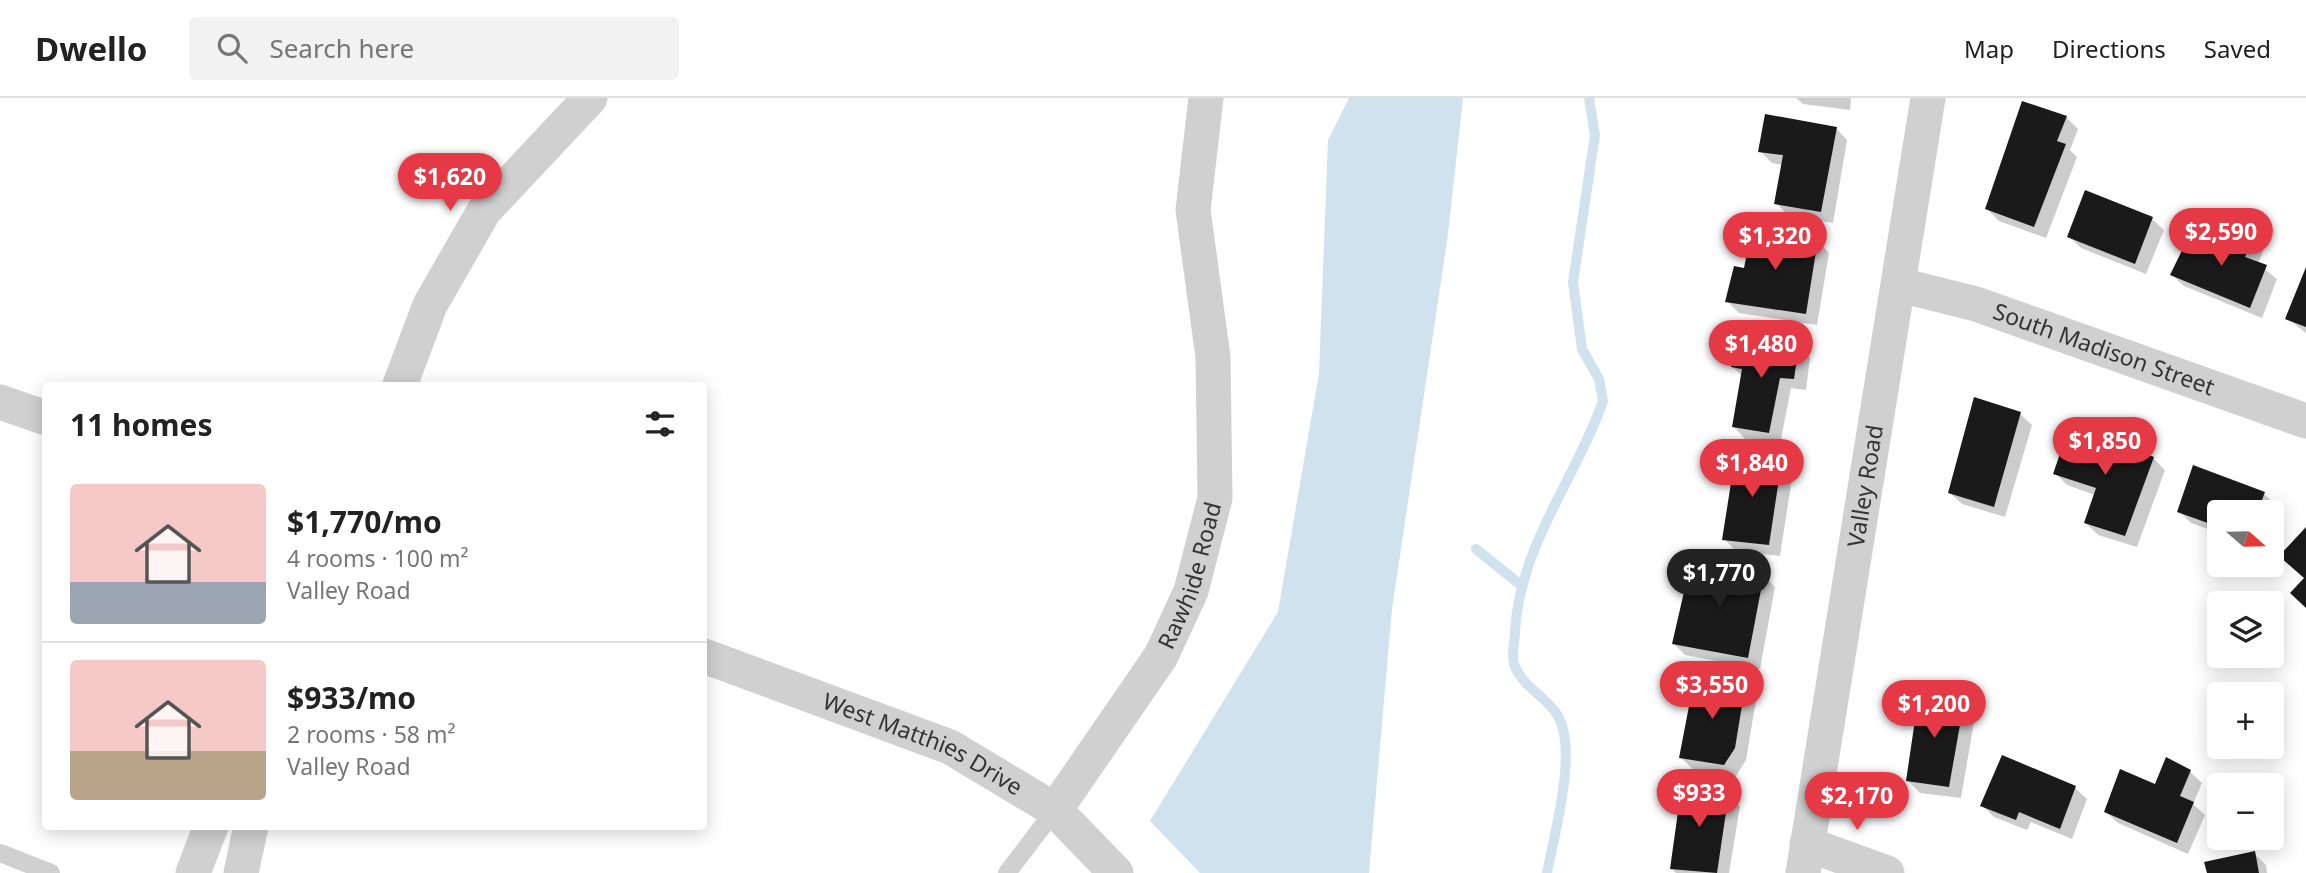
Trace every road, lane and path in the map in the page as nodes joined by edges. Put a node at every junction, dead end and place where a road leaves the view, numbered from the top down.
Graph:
1 (590, 98) edge
2 (1206, 98) edge
3 (1928, 98) edge
4 (1900, 285) junction
5 (401, 382) edge
6 (0, 402) edge
7 (42, 417) edge
8 (2306, 421) edge
9 (707, 657) edge
10 (1055, 810) junction
11 (209, 830) edge
12 (250, 830) edge
13 (0, 853) edge
14 (1805, 859) edge
15 (51, 873) edge
16 (193, 873) edge
17 (241, 873) edge
18 (1007, 873) edge
19 (1116, 873) edge
20 (1887, 873) edge

1 - 5 street
2 - 10 street, Rawhide Road
3 - 4 street, Valley Road
4 - 8 street, South Madison Street
4 - 14 street, Valley Road
6 - 7 street
9 - 10 street, West Matthies Drive
10 - 18 lane
10 - 19 street, West Matthies Drive
11 - 16 street
12 - 17 street
13 - 15 lane
14 - 20 street

